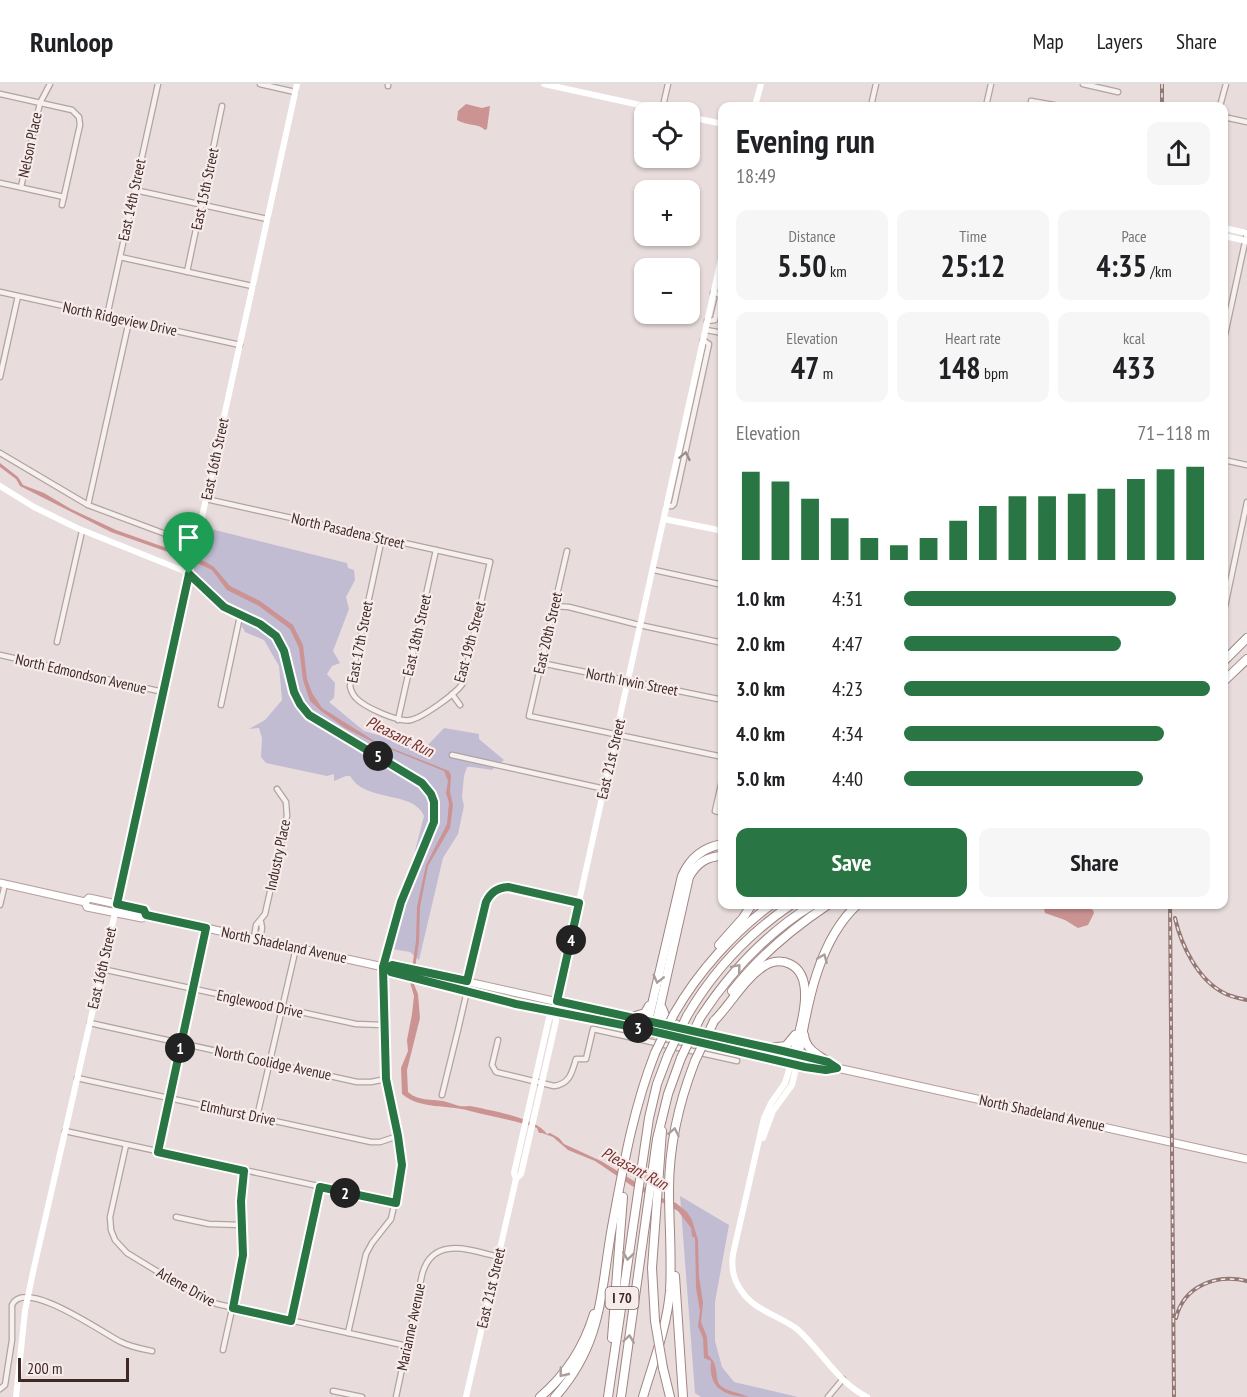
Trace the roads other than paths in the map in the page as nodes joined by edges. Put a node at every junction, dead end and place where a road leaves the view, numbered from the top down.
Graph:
1 (50, 84) edge
2 (158, 84) edge
3 (260, 84) edge
4 (297, 84) edge
5 (544, 84) edge
6 (668, 84) edge
7 (761, 84) edge
8 (876, 84) edge
9 (991, 84) edge
10 (1083, 84) edge
11 (1226, 84) edge
12 (574, 87) edge
13 (295, 92) junction
14 (1118, 92) dead end
15 (0, 94) edge
16 (1031, 101) dead end
17 (664, 102) edge
18 (756, 102) edge
19 (872, 102) edge
20 (987, 102) edge
21 (1036, 102) edge
22 (1221, 102) edge
23 (40, 103) junction
24 (634, 103) edge
25 (222, 106) dead end
26 (1228, 118) edge
27 (700, 119) edge
28 (1247, 122) edge
29 (718, 123) edge
30 (0, 183) edge
31 (21, 187) junction
32 (135, 190) junction
33 (64, 196) junction
34 (62, 205) dead end
35 (201, 205) junction
36 (267, 219) junction
37 (1228, 230) edge
38 (1228, 236) edge
39 (1246, 237) edge
40 (120, 257) junction
41 (187, 272) junction
42 (718, 284) edge
43 (252, 286) junction
44 (0, 292) edge
45 (18, 296) junction
46 (107, 316) junction
47 (1228, 320) edge
48 (129, 321) junction
49 (706, 330) junction
50 (718, 332) edge
51 (240, 345) junction
52 (0, 377) edge
53 (0, 453) edge
54 (1228, 461) edge
55 (1247, 465) edge
56 (0, 486) edge
57 (206, 499) junction
58 (1247, 502) edge
59 (88, 505) junction
60 (664, 519) junction
61 (718, 530) edge
62 (82, 531) junction
63 (382, 538) junction
64 (195, 548) junction
65 (436, 550) junction
66 (567, 551) dead end
67 (493, 561) joint
68 (654, 570) junction
69 (189, 574) junction
70 (718, 584) edge
71 (1228, 592) edge
72 (554, 606) junction
73 (240, 616) junction
74 (641, 625) junction
75 (1247, 638) edge
76 (57, 642) dead end
77 (718, 642) edge
78 (0, 655) edge
79 (1228, 657) edge
80 (1247, 659) edge
81 (541, 663) junction
82 (1228, 677) edge
83 (629, 681) junction
84 (163, 692) junction
85 (452, 694) junction
86 (718, 699) edge
87 (221, 705) dead end
88 (460, 705) dead end
89 (398, 720) junction
90 (617, 734) junction
91 (452, 755) dead end
92 (718, 756) edge
93 (277, 789) dead end
94 (605, 789) junction
95 (718, 798) edge
96 (718, 812) edge
97 (718, 845) edge
98 (718, 856) edge
99 (2, 883) edge
100 (84, 902) junction
101 (579, 903) junction
102 (117, 904) junction
103 (0, 905) edge
104 (749, 909) edge
105 (766, 909) edge
106 (786, 909) edge
107 (807, 909) edge
108 (822, 909) edge
109 (854, 909) edge
110 (115, 913) junction
111 (146, 915) junction
112 (206, 928) junction
113 (257, 939) junction
114 (296, 948) junction
115 (386, 967) junction
116 (102, 969) junction
117 (420, 975) junction
118 (697, 979) junction
119 (467, 981) junction
120 (194, 989) junction
121 (467, 991) junction
122 (653, 1000) junction
123 (557, 1001) junction
124 (662, 1003) junction
125 (282, 1008) junction
126 (554, 1012) junction
127 (632, 1017) junction
128 (714, 1021) junction
129 (652, 1022) junction
130 (90, 1023) junction
131 (384, 1025) junction
132 (802, 1028) junction
133 (683, 1029) junction
134 (650, 1032) junction
135 (498, 1040) dead end
136 (182, 1043) junction
137 (770, 1048) junction
138 (796, 1054) junction
139 (737, 1061) dead end
140 (270, 1062) junction
141 (828, 1062) junction
142 (794, 1064) junction
143 (837, 1068) junction
144 (77, 1078) junction
145 (386, 1079) junction
146 (538, 1083) junction
147 (442, 1095) dead end
148 (170, 1098) junction
149 (257, 1117) junction
150 (65, 1131) junction
151 (398, 1136) junction
152 (126, 1145) junction
153 (158, 1152) junction
154 (1247, 1159) edge
155 (244, 1171) junction
156 (655, 1182) junction
157 (320, 1187) junction
158 (622, 1189) junction
159 (396, 1203) junction
160 (176, 1217) dead end
161 (669, 1219) junction
162 (242, 1225) junction
163 (499, 1257) junction
164 (604, 1280) junction
165 (27, 1299) junction
166 (233, 1308) junction
167 (291, 1321) junction
168 (348, 1333) junction
169 (407, 1346) junction
170 (223, 1350) dead end
171 (153, 1352) dead end
172 (843, 1379) junction
173 (1, 1389) edge
174 (333, 1390) dead end
175 (15, 1397) edge
176 (362, 1397) edge
177 (396, 1397) edge
178 (466, 1397) edge
179 (540, 1397) edge
180 (555, 1397) edge
181 (607, 1397) edge
182 (621, 1397) edge
183 (641, 1397) edge
184 (670, 1397) edge
185 (683, 1397) edge
186 (828, 1397) edge
187 (867, 1397) edge

1 - 23 street, Nelson Place
2 - 32 street, East 14th Street
3 - 13 street
4 - 13 street, East 16th Street
5 - 12 street
6 - 17 street
7 - 18 street
8 - 19 street
9 - 20 street
10 - 14 street
11 - 22 street
12 - 24 street
13 - 36 street, East 16th Street
15 - 23 street
16 - 21 street
23 - 31 street, Nelson Place
23 - 33 street
25 - 35 street, East 15th Street
26 - 28 street
27 - 29 street
30 - 31 street
31 - 33 street
32 - 35 street
32 - 40 street, East 14th Street
33 - 34 street
35 - 36 street
35 - 41 street, East 15th Street
36 - 43 street, East 16th Street
37 - 39 street
38 - 39 street
39 - 47 street
40 - 41 street
40 - 46 street, East 14th Street
41 - 43 street
42 - 49 street, East 21st Street
43 - 51 street, East 16th Street
44 - 45 street, North Ridgeview Drive
45 - 46 street, North Ridgeview Drive
45 - 52 street
46 - 48 street, North Ridgeview Drive
48 - 51 street, North Ridgeview Drive
48 - 59 street
49 - 50 street
49 - 60 street, East 21st Street
51 - 57 street, East 16th Street
53 - 59 street
54 - 55 street
56 - 62 street
57 - 63 street, North Pasadena Street
57 - 64 street, East 16th Street
58 - 71 street
59 - 64 street
60 - 61 street
60 - 68 street, East 21st Street
62 - 69 street
62 - 76 street
63 - 65 street, North Pasadena Street
63 - 89 street, East 17th Street
64 - 69 street, East 16th Street
65 - 67 street, North Pasadena Street
65 - 89 street, East 18th Street
66 - 72 street, East 20th Street
67 - 85 street, East 19th Street
68 - 70 street
68 - 74 street, East 21st Street
69 - 73 street
69 - 84 street, East 16th Street
72 - 74 street
72 - 81 street, East 20th Street
73 - 87 street
73 - 115 street
74 - 77 street
74 - 83 street, East 21st Street
75 - 79 highway
78 - 84 street, North Edmondson Avenue
80 - 82 highway
81 - 83 street, North Irwin Street
81 - 90 street, East 20th Street
83 - 86 street, North Irwin Street
83 - 90 street, East 21st Street
84 - 102 street, East 16th Street
85 - 88 street
85 - 89 street, East 19th Street
90 - 92 street
90 - 94 street, East 21st Street
91 - 94 street
93 - 113 street, Industry Place
94 - 101 street, East 21st Street
95 - 96 street
97 -> 122 highway
98 - 124 highway
99 - 100 main road, North Shadeland Avenue
99 - 103 street
100 - 102 main road, North Shadeland Avenue
100 - 110 main road, North Shadeland Avenue
101 - 119 street
101 - 123 street, East 21st Street
102 - 110 street, East 16th Street
102 - 111 main road, North Shadeland Avenue
104 - 118 highway
105 - 118 highway
106 -> 181 highway, I 70, bridge
156 -> 107 highway, bridge
108 - 128 highway
132 -> 109 highway
110 - 111 main road, North Shadeland Avenue
110 - 116 street, East 16th Street
111 - 112 main road, North Shadeland Avenue
112 - 113 main road, North Shadeland Avenue
112 - 120 street
113 - 114 main road, North Shadeland Avenue
114 - 115 main road, North Shadeland Avenue
114 - 125 street
115 - 117 main road, North Shadeland Avenue
115 - 131 street
116 - 120 street, Englewood Drive
116 - 130 street, East 16th Street
117 - 119 main road, North Shadeland Avenue
117 - 121 main road, North Shadeland Avenue
118 - 158 highway, bridge
119 - 121 street
119 - 123 main road, North Shadeland Avenue
120 - 125 street, Englewood Drive
120 - 136 street
121 - 126 main road, North Shadeland Avenue
121 - 147 street
122 - 127 highway
122 - 129 highway
123 - 126 street, East 21st Street
123 - 127 main road, North Shadeland Avenue
124 - 129 highway
124 - 133 highway
125 - 131 street, Englewood Drive
125 - 140 street
126 - 134 main road, North Shadeland Avenue
126 - 146 street, East 21st Street
127 - 129 main road, North Shadeland Avenue
128 - 132 highway
161 -> 128 highway, bridge
129 - 133 main road, North Shadeland Avenue
129 - 134 highway
130 - 136 street, North Coolidge Avenue
130 - 144 street, East 16th Street
131 - 145 street
132 - 137 highway
132 - 138 highway
132 - 141 highway
133 - 137 main road, North Shadeland Avenue
134 - 142 main road, North Shadeland Avenue
135 - 146 street
136 - 140 street, North Coolidge Avenue
136 - 148 street
137 - 138 main road, North Shadeland Avenue
138 - 141 main road, North Shadeland Avenue
138 - 142 highway
139 - 146 street
140 - 145 street, North Coolidge Avenue
140 - 149 street
141 - 143 main road, North Shadeland Avenue
142 - 143 main road, North Shadeland Avenue
142 - 172 street
143 - 154 main road, North Shadeland Avenue
144 - 148 street, Elmhurst Drive
144 - 150 street, East 16th Street
145 - 151 street
146 - 163 street, East 21st Street
148 - 149 street, Elmhurst Drive
148 - 153 street
149 - 151 street, Elmhurst Drive
150 - 152 street
150 - 165 street, East 16th Street
151 - 159 street
152 - 153 street
152 - 166 street, Arlene Drive
153 - 155 street
155 - 157 street
155 - 162 street
182 -> 156 highway, I 70
156 - 184 highway, bridge
157 - 159 street
157 - 167 street
158 - 164 highway
158 - 181 highway
159 - 168 street
160 - 162 street
161 - 183 highway
161 - 185 highway
162 - 166 street
163 - 169 street, Marianne Avenue
163 - 178 street, East 21st Street
164 -> 179 highway
164 - 180 highway
165 - 171 street
165 - 173 street
165 - 175 street, East 16th Street
166 - 167 street, Arlene Drive
166 - 170 street
167 - 168 street, Arlene Drive
168 - 169 street, Arlene Drive
169 - 177 street, Marianne Avenue
172 - 186 street
172 - 187 street
174 - 176 street

